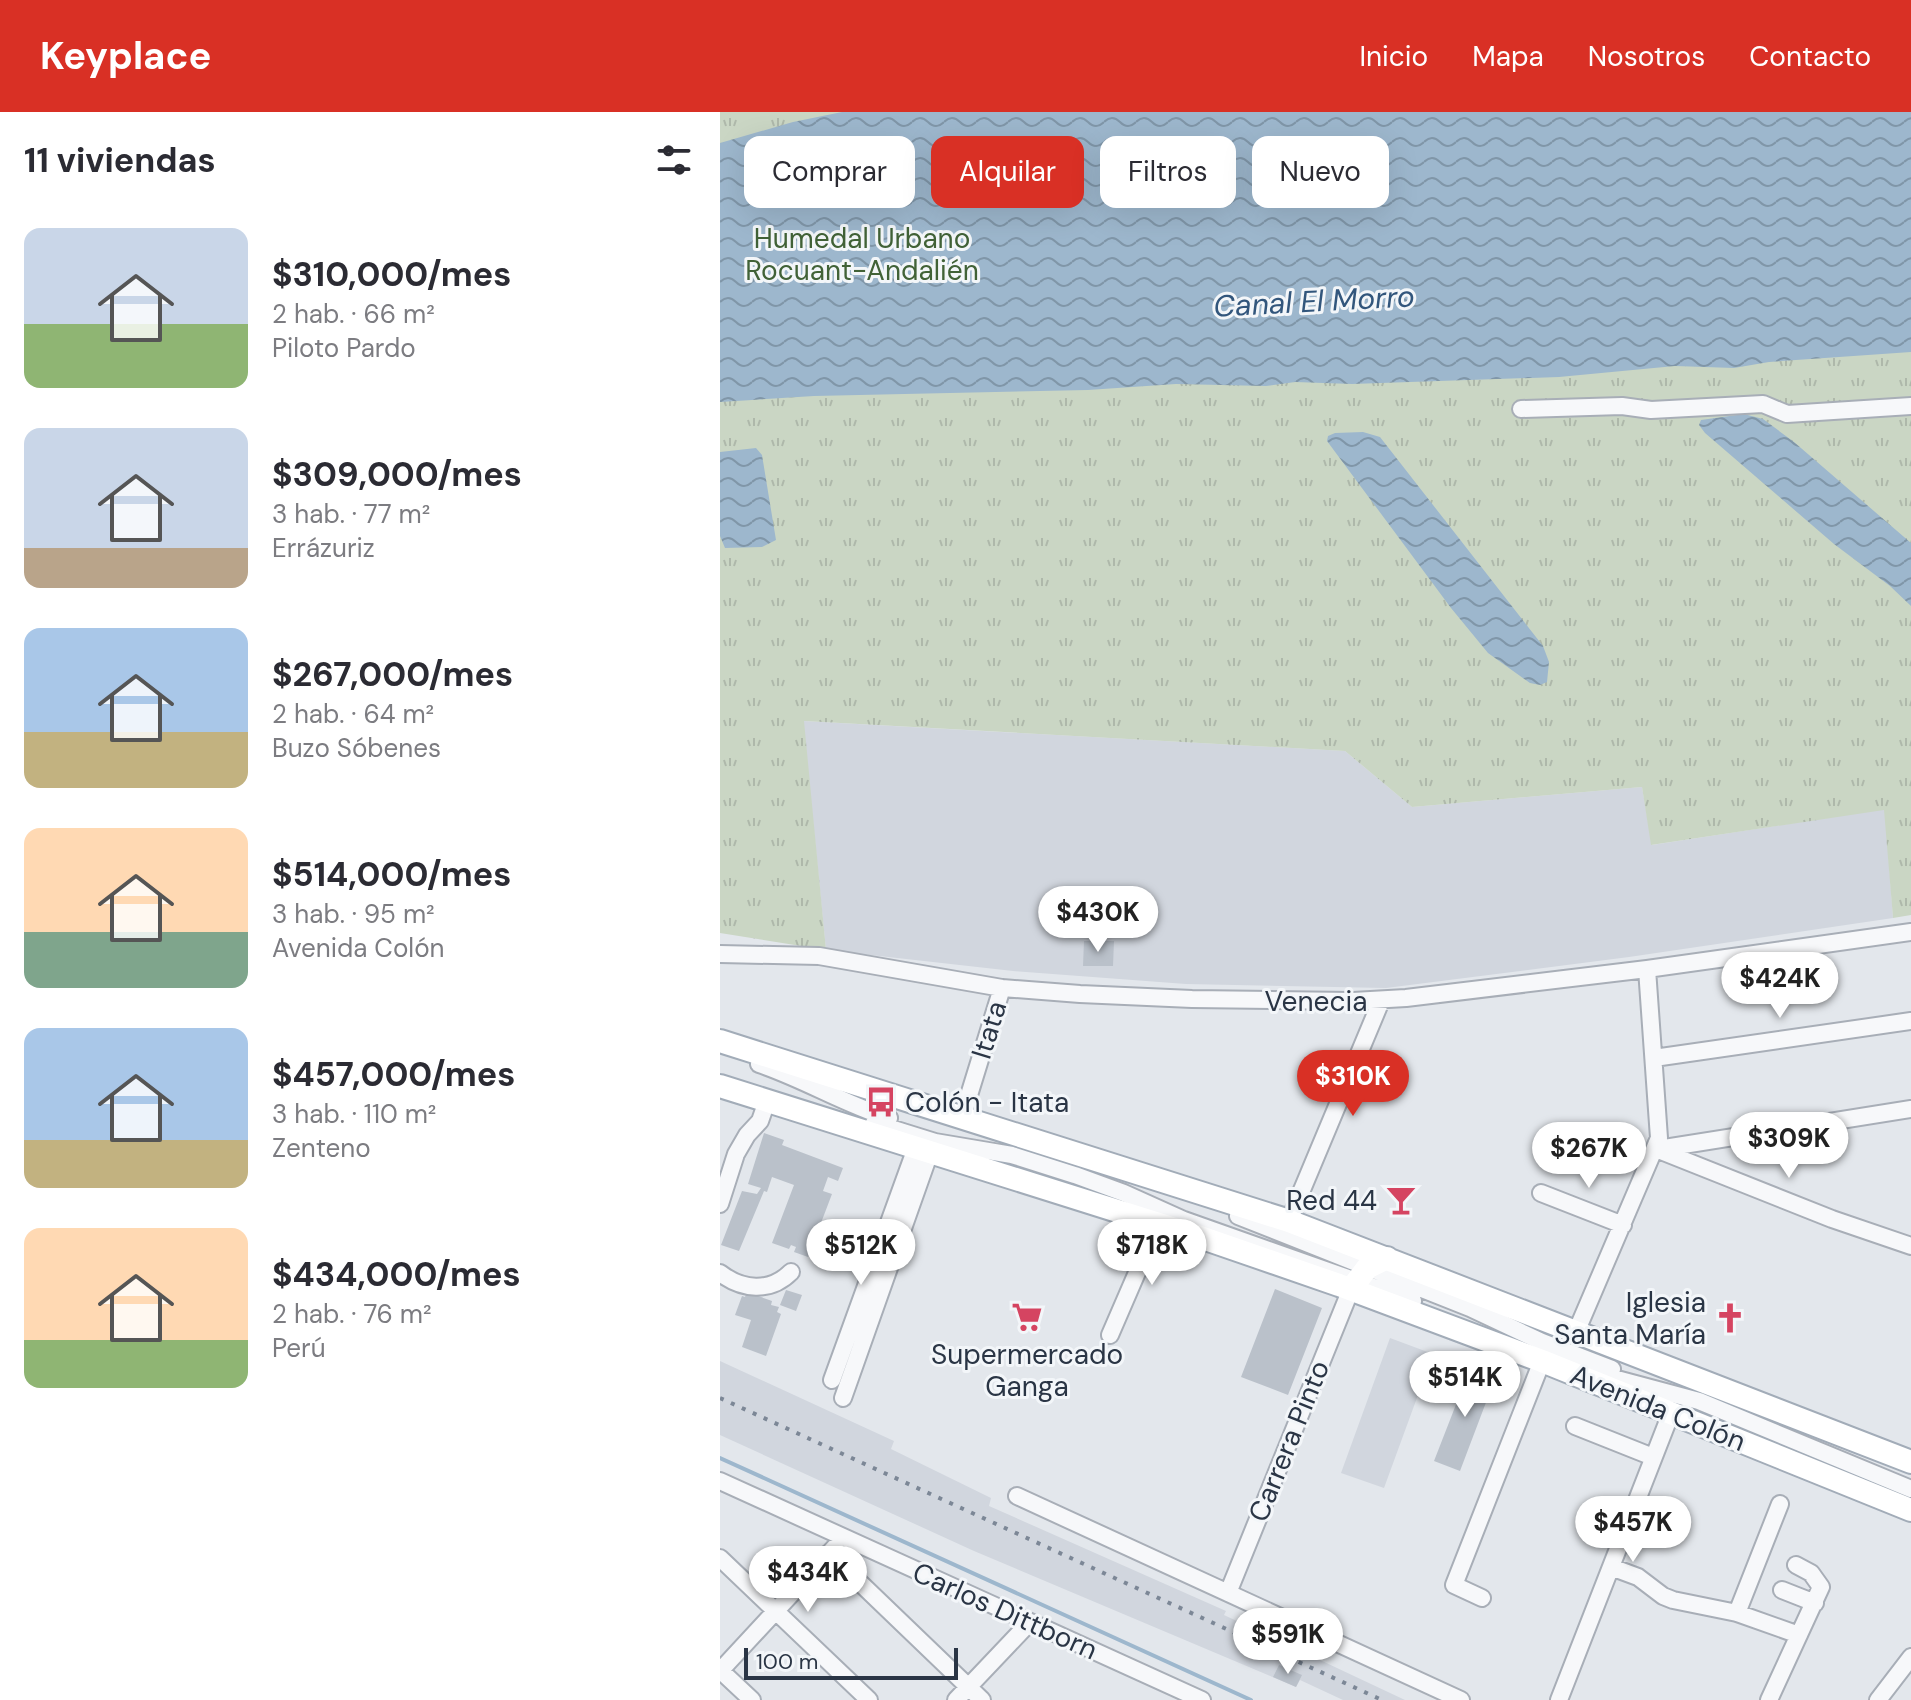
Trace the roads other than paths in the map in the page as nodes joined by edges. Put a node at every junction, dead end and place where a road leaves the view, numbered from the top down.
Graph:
1 (1911, 406) edge
2 (1521, 409) dead end
3 (1911, 932) edge
4 (720, 954) edge
5 (1647, 969) junction
6 (1002, 988) junction
7 (1381, 1001) junction
8 (1911, 1021) edge
9 (720, 1041) edge
10 (720, 1052) edge
11 (1654, 1058) junction
12 (720, 1075) edge
13 (720, 1086) edge
14 (767, 1101) junction
15 (1911, 1109) edge
16 (962, 1118) junction
17 (1656, 1149) junction
18 (923, 1150) junction
19 (1541, 1193) dead end
20 (720, 1204) edge
21 (1289, 1221) junction
22 (1158, 1224) junction
23 (1623, 1225) junction
24 (1911, 1246) edge
25 (791, 1272) dead end
26 (720, 1273) edge
27 (1365, 1274) junction
28 (1577, 1330) junction
29 (1110, 1335) dead end
30 (1542, 1361) junction
31 (832, 1380) dead end
32 (843, 1398) dead end
33 (1671, 1413) junction
34 (1799, 1418) junction
35 (1575, 1426) dead end
36 (1827, 1456) junction
37 (1653, 1457) junction
38 (1911, 1462) edge
39 (720, 1481) edge
40 (1911, 1489) edge
41 (1017, 1496) dead end
42 (1911, 1503) edge
43 (1780, 1504) dead end
44 (1911, 1510) edge
45 (844, 1538) junction
46 (829, 1553) junction
47 (720, 1558) edge
48 (1796, 1565) dead end
49 (1611, 1567) junction
50 (1782, 1590) dead end
51 (1228, 1593) junction
52 (1482, 1598) dead end
53 (1815, 1603) junction
54 (776, 1611) junction
55 (1737, 1613) junction
56 (1030, 1622) junction
57 (1799, 1635) junction
58 (1911, 1657) edge
59 (720, 1670) edge
60 (968, 1687) junction
61 (752, 1700) edge
62 (869, 1700) edge
63 (956, 1700) edge
64 (982, 1700) edge
65 (1202, 1700) edge
66 (1461, 1700) edge
67 (1559, 1700) edge
68 (1769, 1700) edge
69 (1878, 1700) edge

1 - 2 street
3 - 5 street, Venecia
4 - 6 street, Venecia
5 - 7 street, Venecia
5 - 11 street
6 - 7 street, Venecia
6 - 16 street, Itata
7 - 21 street
8 - 11 street
9 - 16 main road, Avenida Colón
10 - 27 street
11 - 17 street
12 - 27 street
13 - 14 main road, Avenida Colón
14 - 18 main road, Avenida Colón
14 - 20 street
15 - 17 street
16 - 21 main road, Avenida Colón
17 - 23 street
17 - 24 street
18 - 22 main road, Avenida Colón
18 - 31 street
18 - 32 street
19 - 23 street
21 - 27 main road, Avenida Colón
22 - 27 main road, Avenida Colón
22 - 29 street
23 - 28 street
25 - 26 street
27 - 28 main road, Avenida Colón
27 - 30 main road, Avenida Colón
27 - 34 street
27 - 36 street
27 - 51 street, Carrera Pinto
28 - 34 main road, Avenida Colón
30 - 33 main road, Avenida Colón
30 - 52 street
33 - 37 street
33 - 44 main road, Avenida Colón
34 - 38 main road, Avenida Colón
35 - 37 street
36 - 40 street
36 - 42 street
37 - 49 street
39 - 45 street, Carlos Dittborn
41 - 51 street
43 - 55 street
45 - 46 street
45 - 56 street, Carlos Dittborn
46 - 54 street
46 - 60 street
47 - 54 street
48 - 53 street
49 - 55 street
49 - 67 street
50 - 53 street
51 - 66 street
53 - 57 street
54 - 59 street
54 - 62 street
55 - 57 street
56 - 60 street
56 - 65 street, Carlos Dittborn
57 - 68 street
58 - 69 street
59 - 61 street
60 - 63 street
60 - 64 street

